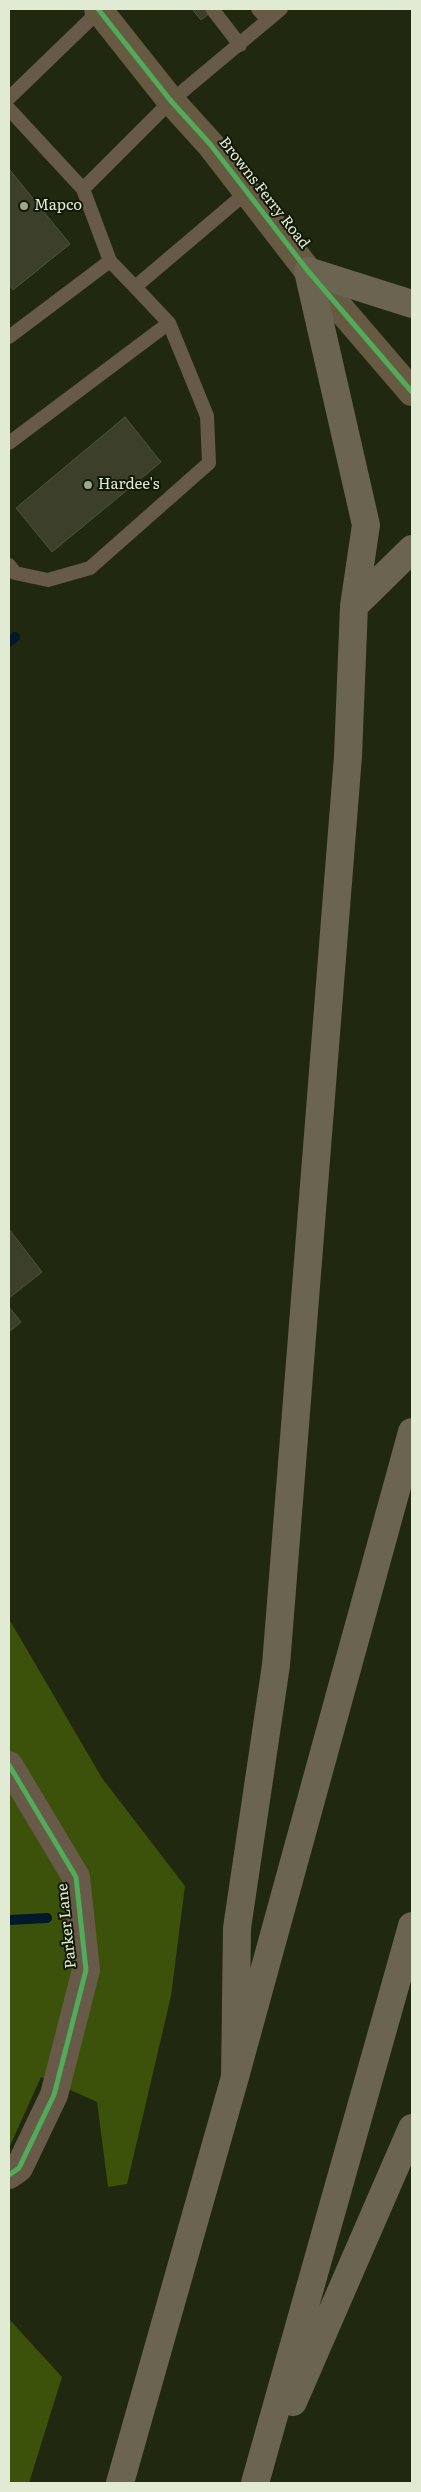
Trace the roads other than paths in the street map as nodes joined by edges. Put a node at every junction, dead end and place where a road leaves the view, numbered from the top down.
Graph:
1 (258, 9) edge
2 (281, 9) edge
3 (99, 10) edge
4 (213, 10) dead end
5 (268, 20) junction
6 (240, 45) junction
7 (9, 98) edge
8 (171, 101) junction
9 (9, 109) edge
10 (83, 189) junction
11 (247, 192) junction
12 (110, 261) junction
13 (308, 271) junction
14 (136, 287) junction
15 (412, 304) edge
16 (169, 323) junction
17 (9, 337) edge
18 (412, 392) edge
19 (9, 443) edge
20 (412, 549) edge
21 (9, 565) edge
22 (354, 606) junction
23 (412, 1432) edge
24 (9, 1765) edge
25 (412, 1926) edge
26 (235, 2077) junction
27 (412, 2128) edge
28 (9, 2175) edge
29 (120, 2483) edge
30 (256, 2483) edge

1 - 5 lane
2 - 5 lane
3 - 7 lane
3 - 8 street, Browns Ferry Road
4 - 6 lane
5 - 6 lane
6 - 8 lane
8 - 10 lane
8 - 11 street, Browns Ferry Road
9 - 10 lane
10 - 12 lane
11 - 13 street, Browns Ferry Road
11 - 14 lane
12 - 14 lane
12 - 17 lane
13 - 15 highway
13 - 18 street, Browns Ferry Road
13 - 22 highway
14 - 16 lane
16 - 19 lane
16 - 21 lane
20 - 22 highway
22 - 26 highway
23 - 26 highway
24 - 28 street, Parker Lane
25 - 30 highway
26 - 29 highway
27 - 30 highway

